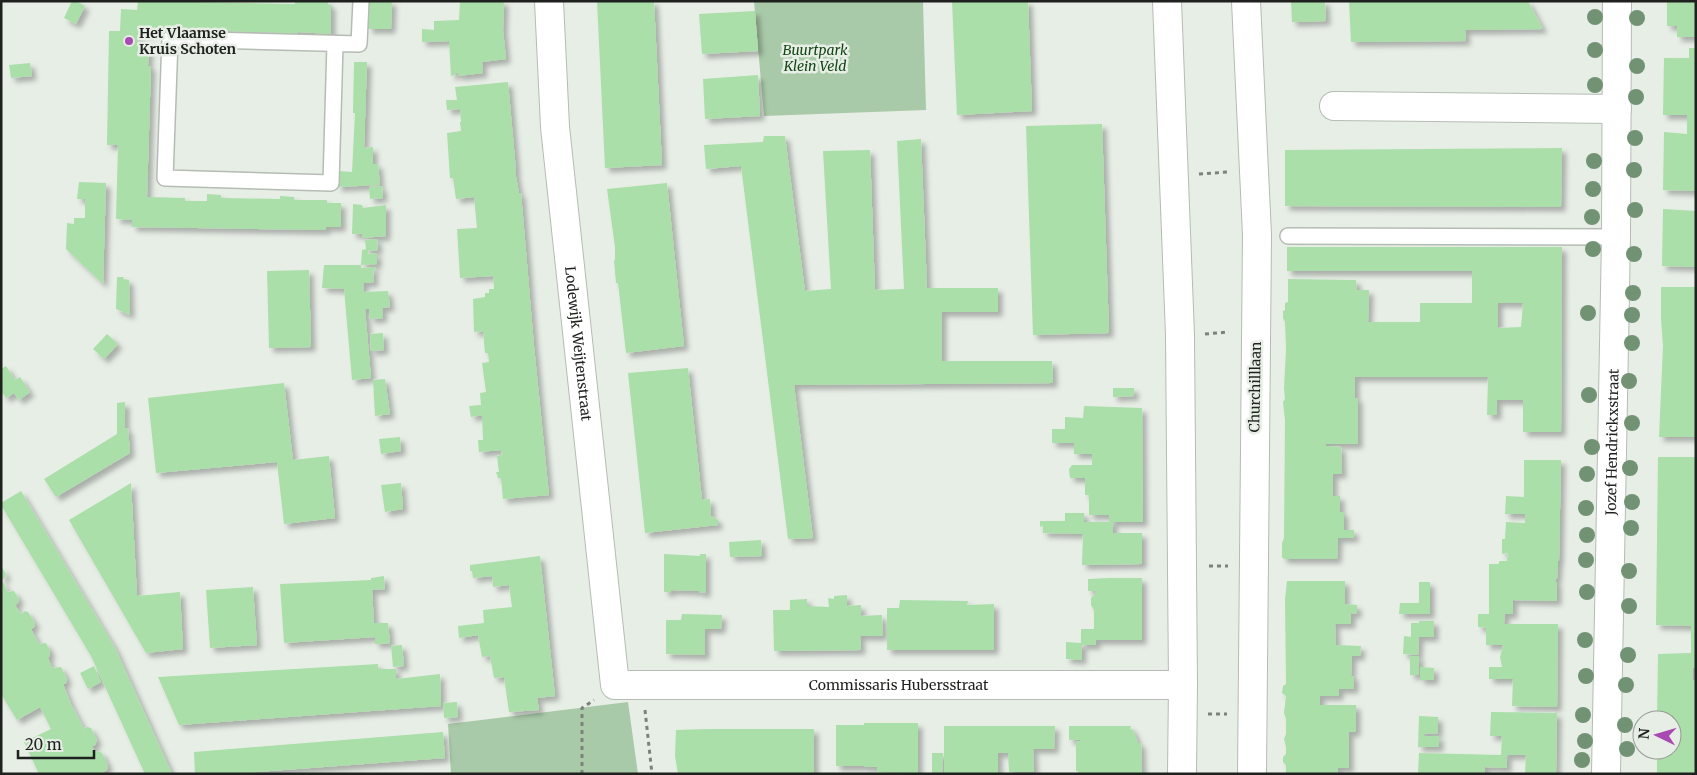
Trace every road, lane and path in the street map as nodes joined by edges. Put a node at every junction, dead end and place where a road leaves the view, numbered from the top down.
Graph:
1 (361, 1) edge
2 (549, 1) edge
3 (1167, 1) edge
4 (1246, 1) edge
5 (1617, 1) edge
6 (335, 44) junction
7 (1334, 106) dead end
8 (1618, 110) junction
9 (1254, 170) junction
10 (1174, 175) junction
11 (1288, 236) dead end
12 (1616, 237) junction
13 (1256, 331) junction
14 (1180, 335) junction
15 (1253, 564) junction
16 (1182, 568) junction
17 (616, 685) junction
18 (1183, 685) junction
19 (642, 686) junction
20 (1253, 712) junction
21 (1203, 715) dead end
22 (582, 774) edge
23 (652, 774) edge
24 (1182, 774) edge
25 (1252, 774) edge
26 (1606, 774) edge

1 - 6 lane
2 - 17 street, Lodewijk Weijtenstraat
3 - 10 street
4 - 9 street, Churchilllaan
5 - 8 street, Jozef Hendrickxstraat
6 - 6 lane
7 - 8 street
8 - 12 street, Jozef Hendrickxstraat
9 - 10 path
9 - 13 street, Churchilllaan
10 - 14 street
11 - 12 lane
12 - 26 street, Jozef Hendrickxstraat
13 - 14 path
13 - 15 street, Churchilllaan
14 - 16 street
15 - 16 path
15 - 20 street, Churchilllaan
16 - 18 street
17 - 19 street, Commissaris Hubersstraat
17 - 22 path
18 - 19 street, Commissaris Hubersstraat
18 - 24 street
19 - 23 path
20 - 21 path
20 - 25 street, Churchilllaan

